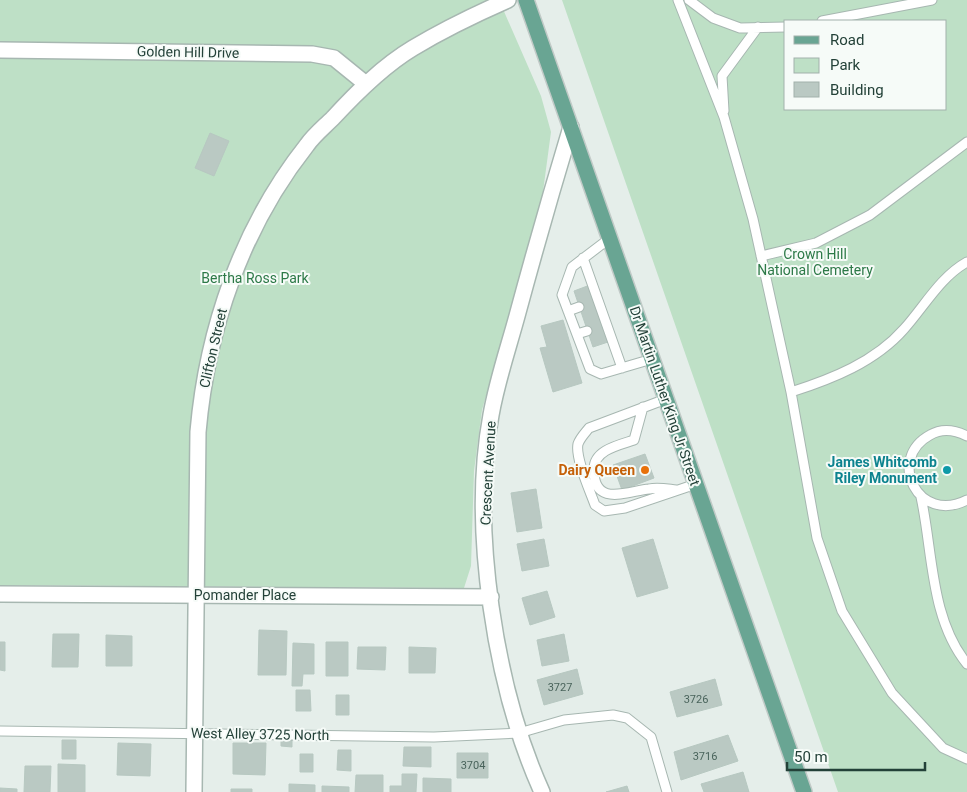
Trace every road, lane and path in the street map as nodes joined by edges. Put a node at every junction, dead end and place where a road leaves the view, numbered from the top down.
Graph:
1 (508, 0) edge
2 (526, 0) edge
3 (678, 0) edge
4 (689, 0) edge
5 (932, 0) edge
6 (827, 20) edge
7 (784, 27) edge
8 (758, 28) junction
9 (0, 50) edge
10 (366, 84) junction
11 (724, 117) junction
12 (571, 127) junction
13 (967, 142) edge
14 (610, 238) junction
15 (761, 256) junction
16 (583, 258) junction
17 (967, 262) edge
18 (579, 307) dead end
19 (568, 311) junction
20 (587, 331) dead end
21 (577, 334) junction
22 (652, 359) junction
23 (622, 368) junction
24 (791, 392) junction
25 (666, 399) junction
26 (643, 407) junction
27 (967, 436) edge
28 (696, 484) junction
29 (678, 490) junction
30 (921, 497) junction
31 (967, 500) edge
32 (0, 594) edge
33 (196, 594) junction
34 (491, 596) junction
35 (967, 664) edge
36 (0, 731) edge
37 (194, 732) junction
38 (519, 732) junction
39 (967, 759) edge
40 (194, 792) edge
41 (542, 792) edge
42 (667, 792) edge
43 (804, 792) edge

1 - 10 street, Clifton Street
2 - 12 main road, Dr Martin Luther King Jr Street
3 - 11 lane
4 - 8 lane
5 - 6 lane
7 - 8 lane
8 - 11 lane
9 - 10 street, Golden Hill Drive
10 - 33 street, Clifton Street
11 - 15 lane
12 - 14 main road, Dr Martin Luther King Jr Street
12 - 34 street, Crescent Avenue
13 - 15 lane
14 - 16 lane
14 - 22 main road, Dr Martin Luther King Jr Street
15 - 24 lane
16 - 19 lane
16 - 23 lane
17 - 24 lane
18 - 19 lane
19 - 21 lane
20 - 21 lane
21 - 23 lane
22 - 23 lane
22 - 25 main road, Dr Martin Luther King Jr Street
24 - 39 lane
25 - 26 lane
25 - 28 main road, Dr Martin Luther King Jr Street
26 - 29 lane
26 - 29 lane
27 - 30 lane
28 - 29 lane
28 - 43 main road, Dr Martin Luther King Jr Street
30 - 31 lane
30 - 35 lane
32 - 33 street, Pomander Place
33 - 34 street, Pomander Place
33 - 37 street, Clifton Street
34 - 38 street, Crescent Avenue
36 - 37 lane, West Alley 3725 North
37 - 38 lane, West Alley 3725 North
37 - 40 street, Clifton Street
38 - 41 street, Crescent Avenue
38 - 42 lane, West Alley 3725 North

